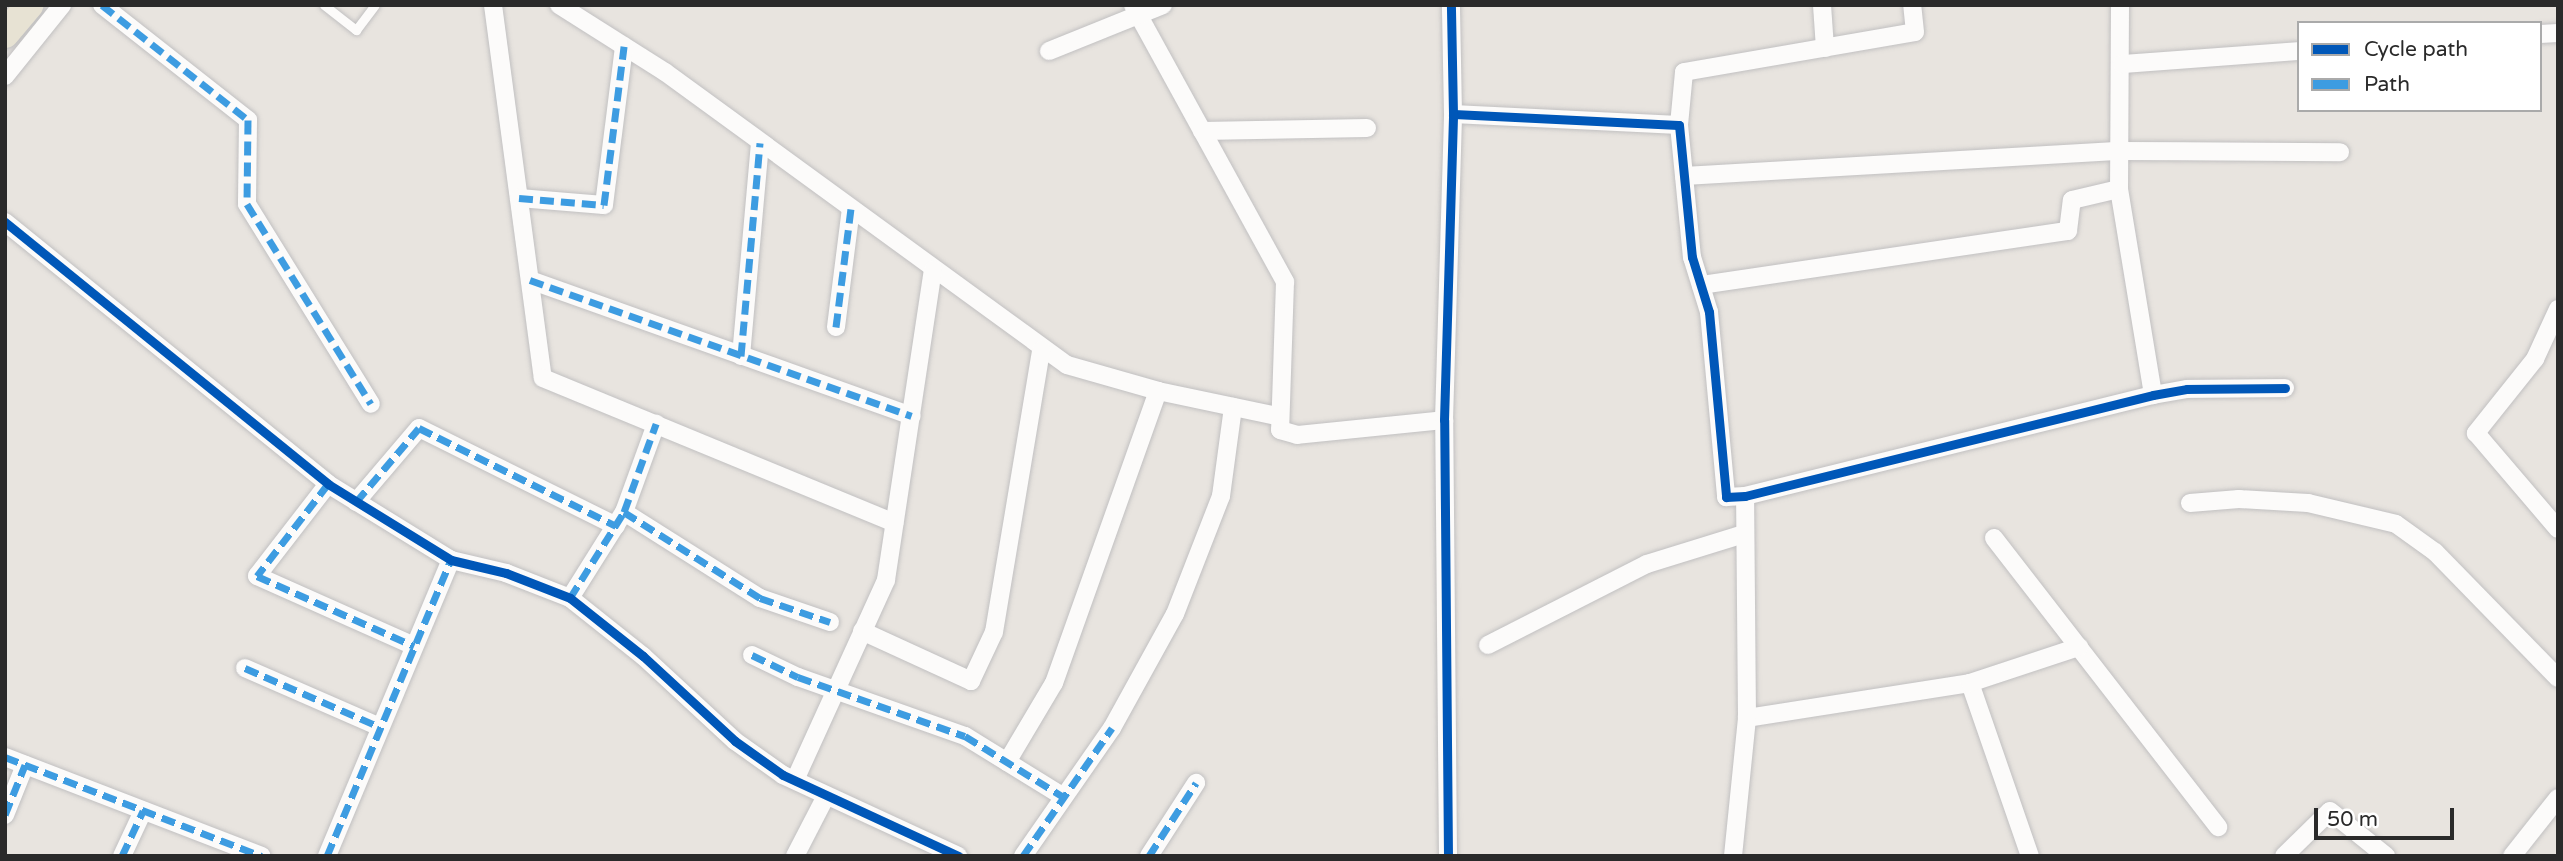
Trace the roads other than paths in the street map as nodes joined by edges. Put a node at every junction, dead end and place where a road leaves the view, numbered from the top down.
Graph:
1 (29, 5) edge
2 (62, 5) edge
3 (102, 5) edge
4 (324, 5) edge
5 (375, 5) edge
6 (493, 5) edge
7 (559, 5) edge
8 (1163, 5) edge
9 (1451, 5) edge
10 (1822, 5) edge
11 (1912, 5) edge
12 (2120, 5) edge
13 (1135, 10) edge
14 (5, 34) edge
15 (624, 46) junction
16 (1825, 48) junction
17 (1049, 51) dead end
18 (2297, 51) edge
19 (2122, 64) junction
20 (5, 76) edge
21 (1453, 114) junction
22 (1679, 125) junction
23 (1367, 128) dead end
24 (1202, 131) junction
25 (760, 143) junction
26 (2120, 151) junction
27 (2340, 152) dead end
28 (1684, 176) junction
29 (2119, 189) junction
30 (519, 198) junction
31 (850, 209) junction
32 (5, 222) edge
33 (933, 270) junction
34 (530, 280) junction
35 (1701, 285) junction
36 (2558, 309) edge
37 (836, 327) dead end
38 (1041, 350) junction
39 (741, 356) junction
40 (2285, 388) dead end
41 (1158, 391) junction
42 (2153, 395) junction
43 (371, 404) dead end
44 (1233, 407) junction
45 (911, 416) junction
46 (1277, 416) junction
47 (1444, 420) junction
48 (656, 424) junction
49 (328, 484) junction
50 (1745, 496) junction
51 (356, 502) junction
52 (2190, 503) dead end
53 (620, 519) junction
54 (894, 523) junction
55 (2558, 529) edge
56 (1744, 534) junction
57 (1994, 538) dead end
58 (451, 560) junction
59 (570, 598) junction
60 (830, 622) dead end
61 (862, 631) junction
62 (1488, 645) dead end
63 (414, 646) junction
64 (2079, 647) junction
65 (752, 655) dead end
66 (245, 668) dead end
67 (2558, 678) edge
68 (1970, 683) junction
69 (836, 691) junction
70 (1747, 718) junction
71 (380, 727) junction
72 (5, 757) edge
73 (1007, 762) junction
74 (25, 765) junction
75 (795, 780) junction
76 (1196, 783) dead end
77 (826, 796) junction
78 (1062, 796) junction
79 (2558, 799) edge
80 (143, 811) junction
81 (5, 815) edge
82 (2218, 827) dead end
83 (122, 856) edge
84 (262, 856) edge
85 (327, 856) edge
86 (795, 856) edge
87 (958, 856) edge
88 (1023, 856) edge
89 (1149, 856) edge
90 (1447, 856) edge
91 (1734, 856) edge
92 (2030, 856) edge
93 (2284, 856) edge
94 (2386, 856) edge
95 (2512, 856) edge

1 - 14 main road
2 - 20 street
3 - 43 street
4 - 5 lane
6 - 30 street
7 - 15 street
8 - 13 street
9 - 21 street
10 - 16 street
11 - 16 street
12 - 19 street
13 - 17 street
13 - 24 street
15 - 25 street
15 - 30 street
16 - 22 street
18 - 19 street
19 - 26 street
21 - 22 street
21 - 47 street
22 - 28 street
23 - 24 street
24 - 46 street
25 - 31 street
25 - 39 street
26 - 27 street
26 - 28 street
26 - 29 street
28 - 35 street
29 - 35 street
29 - 42 street
30 - 34 street
31 - 33 street
31 - 37 street
32 - 49 street
33 - 38 street
33 - 45 street
34 - 39 street
34 - 48 street
35 - 50 street
36 - 55 street
38 - 41 street
38 - 61 street
39 - 45 street
40 - 42 street
41 - 44 street
41 - 73 street
42 - 50 street
44 - 46 street
44 - 78 street
45 - 54 street
46 - 47 street
47 - 90 street
48 - 53 street
48 - 54 street
49 - 51 street
49 - 63 street
50 - 56 street
51 - 53 street
51 - 58 street
52 - 67 street
53 - 59 street
53 - 60 street
54 - 61 street
56 - 62 street
56 - 70 street
57 - 64 street
58 - 59 street
58 - 63 street
59 - 75 street
61 - 69 street
63 - 71 street
64 - 68 street
64 - 82 street
65 - 69 street
66 - 71 street
68 - 70 street
68 - 92 street
69 - 73 street
69 - 75 street
70 - 91 street
71 - 85 street
72 - 74 street
73 - 78 street
74 - 80 street
74 - 81 street
75 - 77 street
76 - 89 street
77 - 86 street
77 - 87 street
78 - 88 street
79 - 95 street
80 - 83 street
80 - 84 street
93 - 94 street

